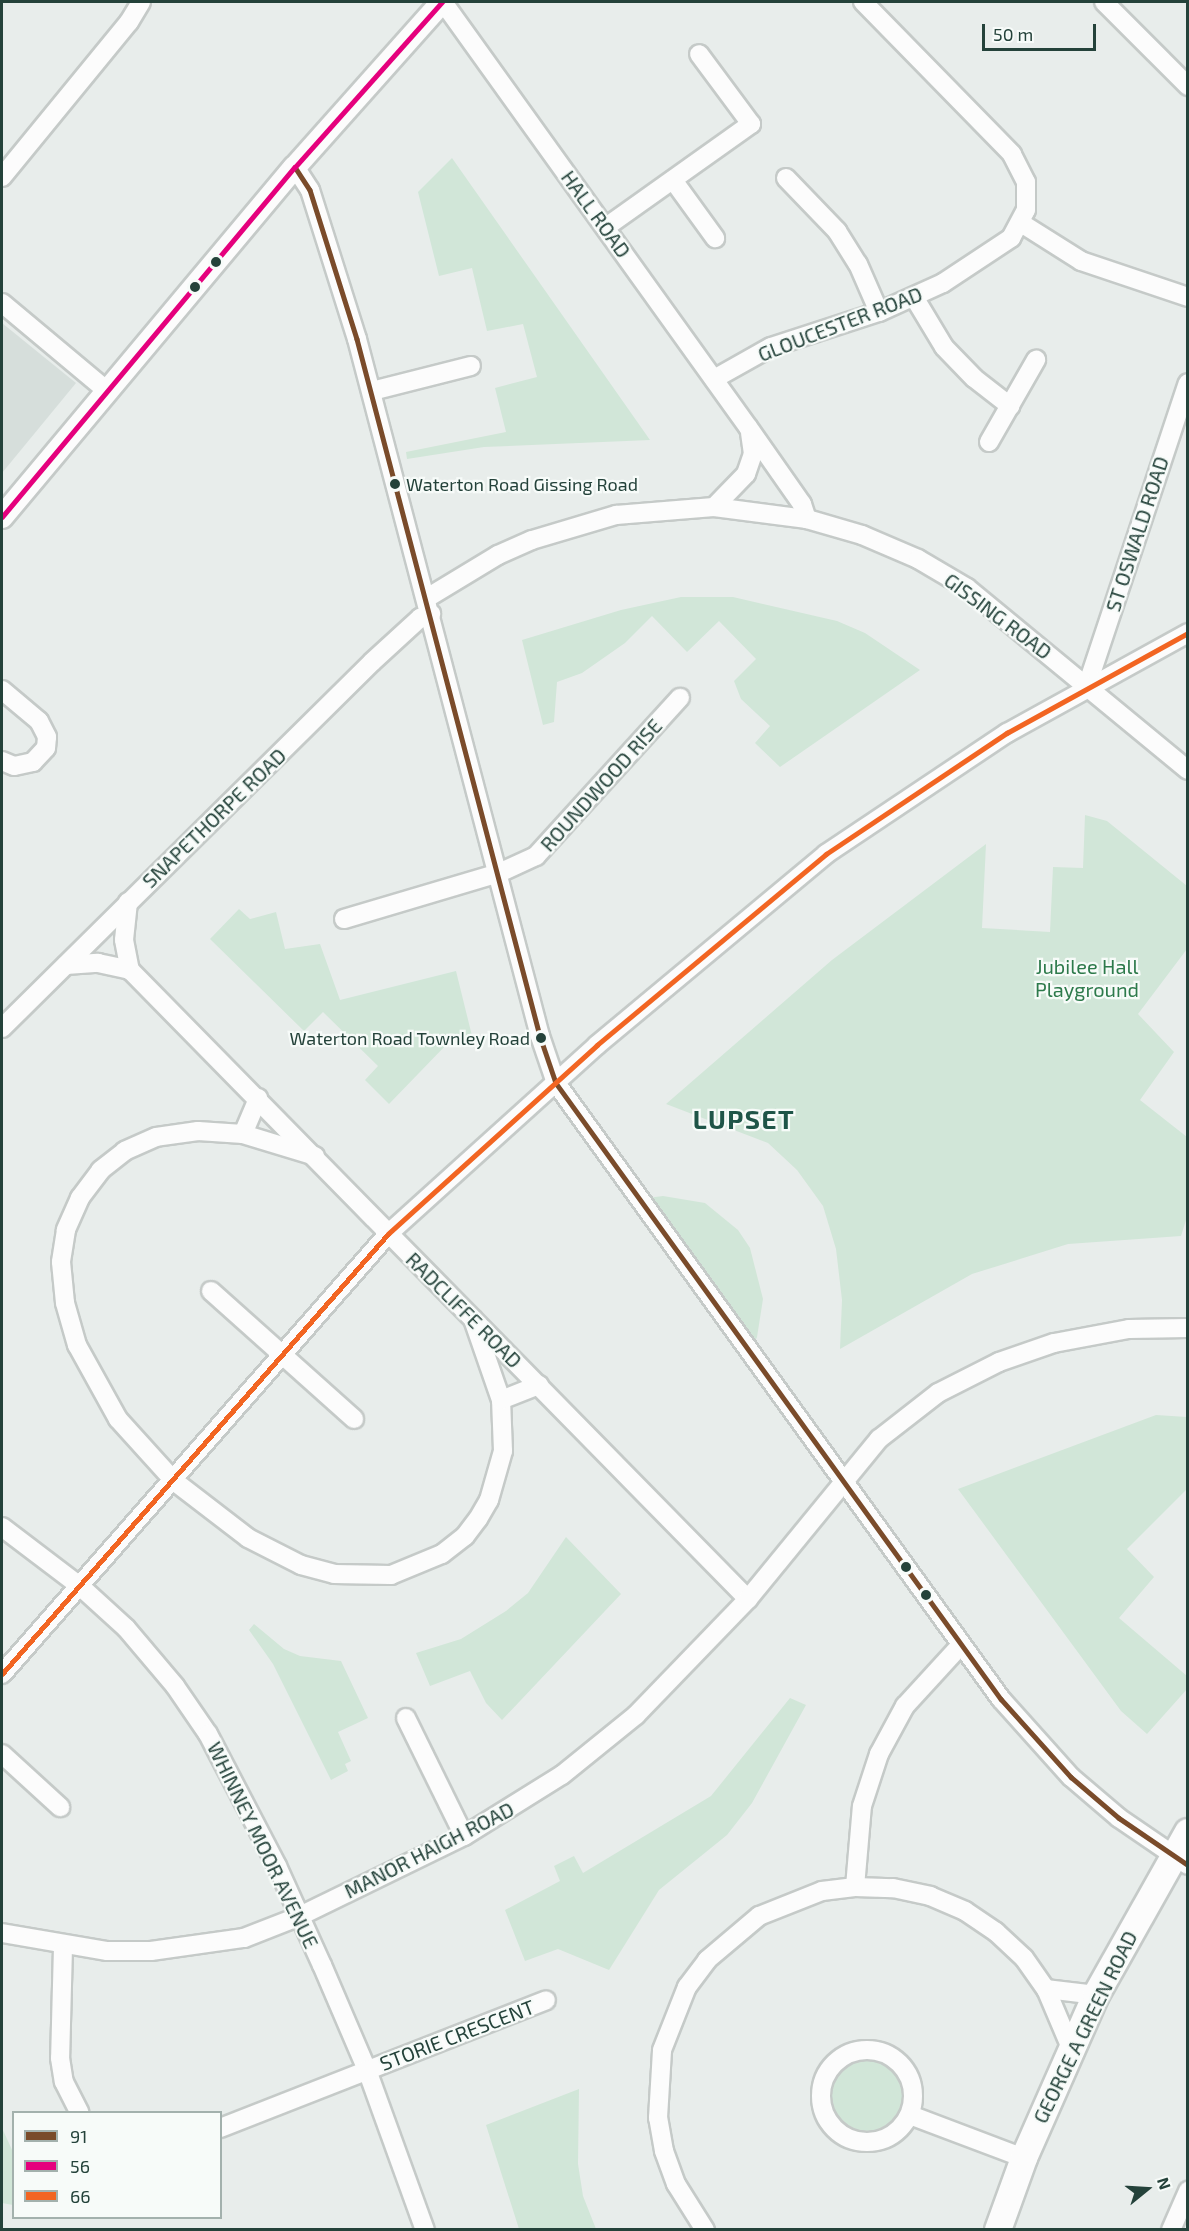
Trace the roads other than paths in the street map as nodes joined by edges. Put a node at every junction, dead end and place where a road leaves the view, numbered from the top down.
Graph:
1 (141, 2) edge
2 (443, 2) edge
3 (863, 2) edge
4 (1104, 2) edge
5 (699, 54) dead end
6 (1188, 86) edge
7 (295, 167) junction
8 (2, 177) edge
9 (786, 178) dead end
10 (673, 180) junction
11 (1021, 223) junction
12 (606, 227) junction
13 (705, 231) dead end
14 (914, 297) junction
15 (1188, 297) edge
16 (2, 303) edge
17 (879, 312) junction
18 (1036, 360) dead end
19 (471, 366) dead end
20 (714, 379) junction
21 (1188, 383) edge
22 (106, 390) junction
23 (372, 391) junction
24 (1010, 406) junction
25 (748, 427) junction
26 (989, 442) dead end
27 (714, 507) junction
28 (2, 517) edge
29 (807, 519) junction
30 (429, 606) junction
31 (1188, 633) edge
32 (1087, 686) junction
33 (2, 690) edge
34 (680, 698) dead end
35 (2, 761) edge
36 (1188, 770) edge
37 (499, 873) junction
38 (128, 902) junction
39 (344, 919) dead end
40 (66, 965) junction
41 (130, 970) junction
42 (2, 1028) edge
43 (556, 1083) junction
44 (258, 1098) junction
45 (243, 1134) junction
46 (315, 1156) junction
47 (388, 1234) junction
48 (211, 1291) dead end
49 (473, 1319) junction
50 (1188, 1328) edge
51 (283, 1355) junction
52 (539, 1385) junction
53 (501, 1400) junction
54 (354, 1419) dead end
55 (174, 1481) junction
56 (840, 1482) junction
57 (2, 1527) edge
58 (81, 1587) junction
59 (748, 1599) junction
60 (960, 1646) junction
61 (2, 1674) edge
62 (406, 1718) dead end
63 (2, 1754) edge
64 (60, 1806) dead end
65 (1188, 1832) edge
66 (464, 1836) junction
67 (1179, 1861) edge
68 (855, 1887) junction
69 (300, 1916) junction
70 (2, 1933) edge
71 (63, 1947) junction
72 (1046, 1989) junction
73 (1096, 1995) junction
74 (546, 2000) dead end
75 (1071, 2048) junction
76 (368, 2070) junction
77 (78, 2111) edge
78 (910, 2115) junction
79 (222, 2127) edge
80 (1024, 2158) junction
81 (1188, 2191) edge
82 (425, 2229) edge
83 (705, 2229) edge
84 (998, 2229) edge
85 (1171, 2229) edge

1 - 8 street
2 - 7 street
2 - 12 street, HALL ROAD
3 - 11 street, GLOUCESTER ROAD
4 - 6 street
5 - 10 street
7 - 22 street
7 - 23 street
9 - 17 street
10 - 12 street
10 - 13 street
11 - 14 street, GLOUCESTER ROAD
11 - 15 street
12 - 20 street, HALL ROAD
14 - 17 street, GLOUCESTER ROAD
14 - 24 street
16 - 22 street
17 - 20 street, GLOUCESTER ROAD
18 - 24 street
19 - 23 street
20 - 25 street, HALL ROAD
21 - 32 street, ST OSWALD ROAD
22 - 28 street
23 - 30 street
24 - 26 street
25 - 27 street, HALL ROAD
25 - 29 street, HALL ROAD
27 - 29 street, GISSING ROAD
27 - 30 street, GISSING ROAD
29 - 32 street, GISSING ROAD
30 - 37 street
30 - 38 street, SNAPETHORPE ROAD
31 - 32 street
32 - 36 street, GISSING ROAD
32 - 43 street
33 - 35 street
34 - 37 street, ROUNDWOOD RISE
37 - 39 street, ROUNDWOOD RISE
37 - 43 street
38 - 40 street, SNAPETHORPE ROAD
38 - 41 street
40 - 41 street
40 - 42 street, SNAPETHORPE ROAD
41 - 44 street, RADCLIFFE ROAD
43 - 47 street
43 - 56 street
44 - 45 street
44 - 46 street, RADCLIFFE ROAD
45 - 46 street
45 - 55 street
46 - 47 street, RADCLIFFE ROAD
47 - 49 street, RADCLIFFE ROAD
47 - 51 street
48 - 51 street
49 - 52 street, RADCLIFFE ROAD
49 - 53 street
50 - 56 street, MANOR HAIGH ROAD
51 - 54 street
51 - 55 street
52 - 53 street
52 - 59 street, RADCLIFFE ROAD
53 - 55 street
55 - 58 street
56 - 59 street, MANOR HAIGH ROAD
56 - 60 street
57 - 58 street, WHINNEY MOOR AVENUE
58 - 61 street
58 - 69 street, WHINNEY MOOR AVENUE
59 - 66 street, MANOR HAIGH ROAD
60 - 67 street
60 - 68 street
62 - 66 street
63 - 64 street
65 - 67 main road, GEORGE A GREEN ROAD
66 - 69 street, MANOR HAIGH ROAD
67 - 73 main road, GEORGE A GREEN ROAD
68 - 72 street
68 - 83 street
69 - 71 street, MANOR HAIGH ROAD
69 - 76 street, WHINNEY MOOR AVENUE
70 - 71 street, MANOR HAIGH ROAD
71 - 77 street
72 - 73 street
72 - 75 street
73 - 75 main road, GEORGE A GREEN ROAD
74 - 76 street, STORIE CRESCENT
75 - 80 main road, GEORGE A GREEN ROAD
76 - 79 street, STORIE CRESCENT
76 - 82 street, WHINNEY MOOR AVENUE
78 - 78 street
78 - 80 street
80 - 84 main road, GEORGE A GREEN ROAD
81 - 85 street

